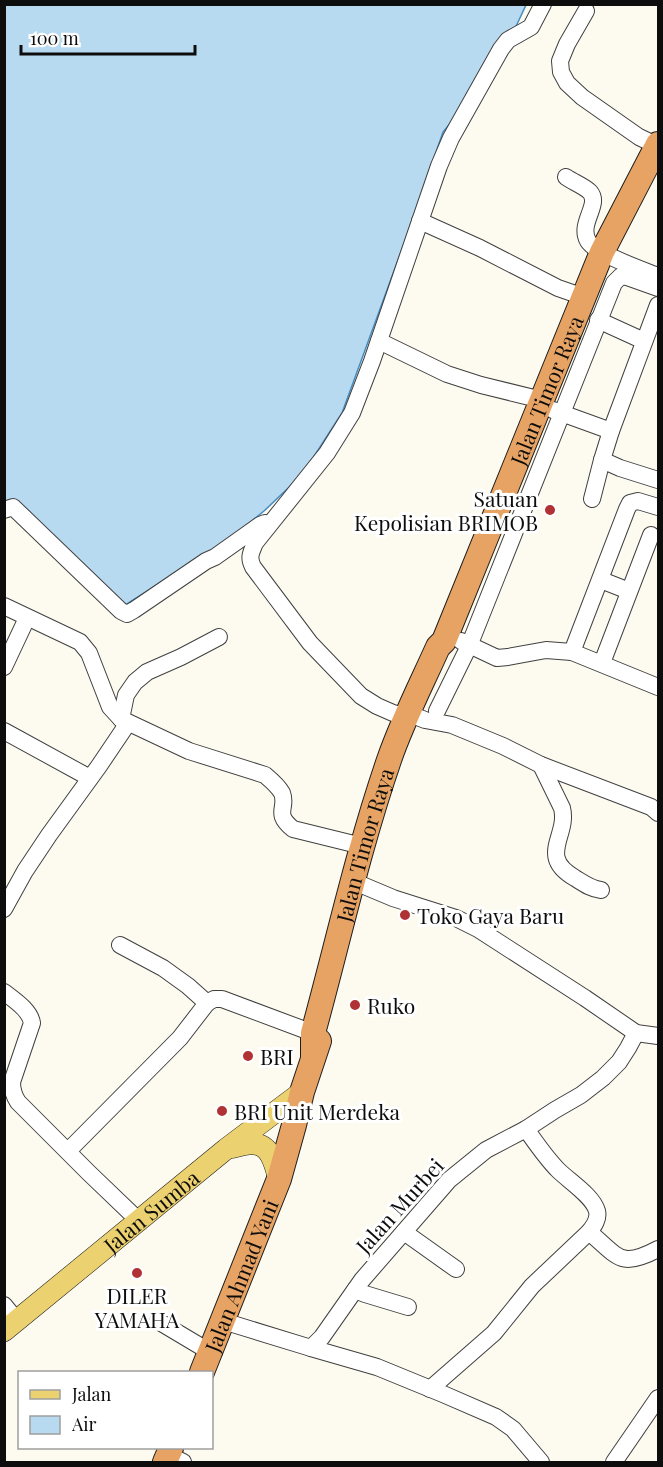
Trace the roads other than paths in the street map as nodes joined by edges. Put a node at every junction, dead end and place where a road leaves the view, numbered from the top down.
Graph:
1 (543, 4) edge
2 (586, 11) dead end
3 (658, 145) edge
4 (566, 177) dead end
5 (420, 221) junction
6 (602, 252) junction
7 (658, 276) edge
8 (658, 288) edge
9 (584, 297) junction
10 (658, 304) edge
11 (598, 321) junction
12 (379, 341) junction
13 (644, 341) junction
14 (547, 406) junction
15 (611, 431) junction
16 (602, 460) junction
17 (658, 480) edge
18 (592, 499) dead end
19 (658, 508) edge
20 (4, 510) edge
21 (269, 525) junction
22 (655, 537) edge
23 (601, 580) junction
24 (629, 591) junction
25 (4, 606) edge
26 (27, 618) junction
27 (219, 637) dead end
28 (445, 637) junction
29 (469, 646) junction
30 (572, 652) junction
31 (602, 663) junction
32 (4, 667) edge
33 (658, 687) edge
34 (419, 714) junction
35 (125, 721) junction
36 (7, 737) edge
37 (541, 765) junction
38 (90, 778) junction
39 (656, 805) edge
40 (362, 846) junction
41 (362, 885) junction
42 (601, 890) dead end
43 (4, 909) edge
44 (120, 945) dead end
45 (4, 992) edge
46 (207, 1003) junction
47 (313, 1033) junction
48 (636, 1033) junction
49 (658, 1036) edge
50 (313, 1057) junction
51 (302, 1092) junction
52 (526, 1129) junction
53 (226, 1149) junction
54 (68, 1151) junction
55 (279, 1179) junction
56 (138, 1220) junction
57 (404, 1232) junction
58 (589, 1232) junction
59 (658, 1249) edge
60 (456, 1269) dead end
61 (356, 1290) junction
62 (408, 1307) dead end
63 (8, 1319) edge
64 (158, 1321) dead end
65 (223, 1321) junction
66 (311, 1348) junction
67 (206, 1362) edge
68 (430, 1389) junction
69 (658, 1398) edge
70 (542, 1462) edge
71 (614, 1462) edge

1 - 5 street
2 - 3 street
3 - 6 highway, Jalan Timor Raya
4 - 6 street
5 - 9 street
5 - 12 street
6 - 7 street
6 - 9 highway, Jalan Timor Raya
8 - 11 street
9 - 14 highway, Jalan Timor Raya
10 - 13 street
11 - 13 street
11 - 14 street
12 - 14 street
12 - 21 street
13 - 15 street
14 - 15 street
14 - 28 highway, Jalan Timor Raya
14 - 29 street
15 - 16 street
16 - 17 street
16 - 18 street
19 - 22 street
19 - 23 street
20 - 21 street
21 - 34 street
22 - 24 street
23 - 24 street
23 - 30 street
24 - 31 street
25 - 26 street
26 - 32 street
26 - 35 street
27 - 35 street
28 - 29 street
28 - 34 highway, Jalan Timor Raya
29 - 30 street
29 - 34 street
30 - 31 street
31 - 33 street
34 - 37 street
34 - 40 highway, Jalan Timor Raya
34 - 41 highway, Jalan Timor Raya
35 - 38 street
35 - 40 street
36 - 38 street
37 - 39 street
37 - 42 street
38 - 43 street
40 - 47 highway, Jalan Timor Raya
41 - 48 street
41 - 50 highway, Jalan Timor Raya
44 - 46 street
45 - 54 street
46 - 47 street
46 - 54 street
47 - 50 highway, Jalan Timor Raya
48 - 49 street
48 - 52 street, Jalan Murbei
50 - 51 highway, Jalan Timor Raya
51 - 53 main road, Jalan Sumba
51 - 55 highway, Jalan Timor Raya
52 - 57 street, Jalan Murbei
52 - 58 street
53 - 55 main road
53 - 56 main road, Jalan Sumba
54 - 56 street
55 - 65 highway, Jalan Ahmad Yani
56 - 63 main road, Jalan Sumba
57 - 60 street
57 - 61 street, Jalan Murbei
58 - 59 street
58 - 68 street
61 - 62 street
61 - 66 street, Jalan Murbei
64 - 67 street
65 - 66 street
65 - 67 highway, Jalan Ahmad Yani
66 - 68 street
68 - 70 street
69 - 71 street

